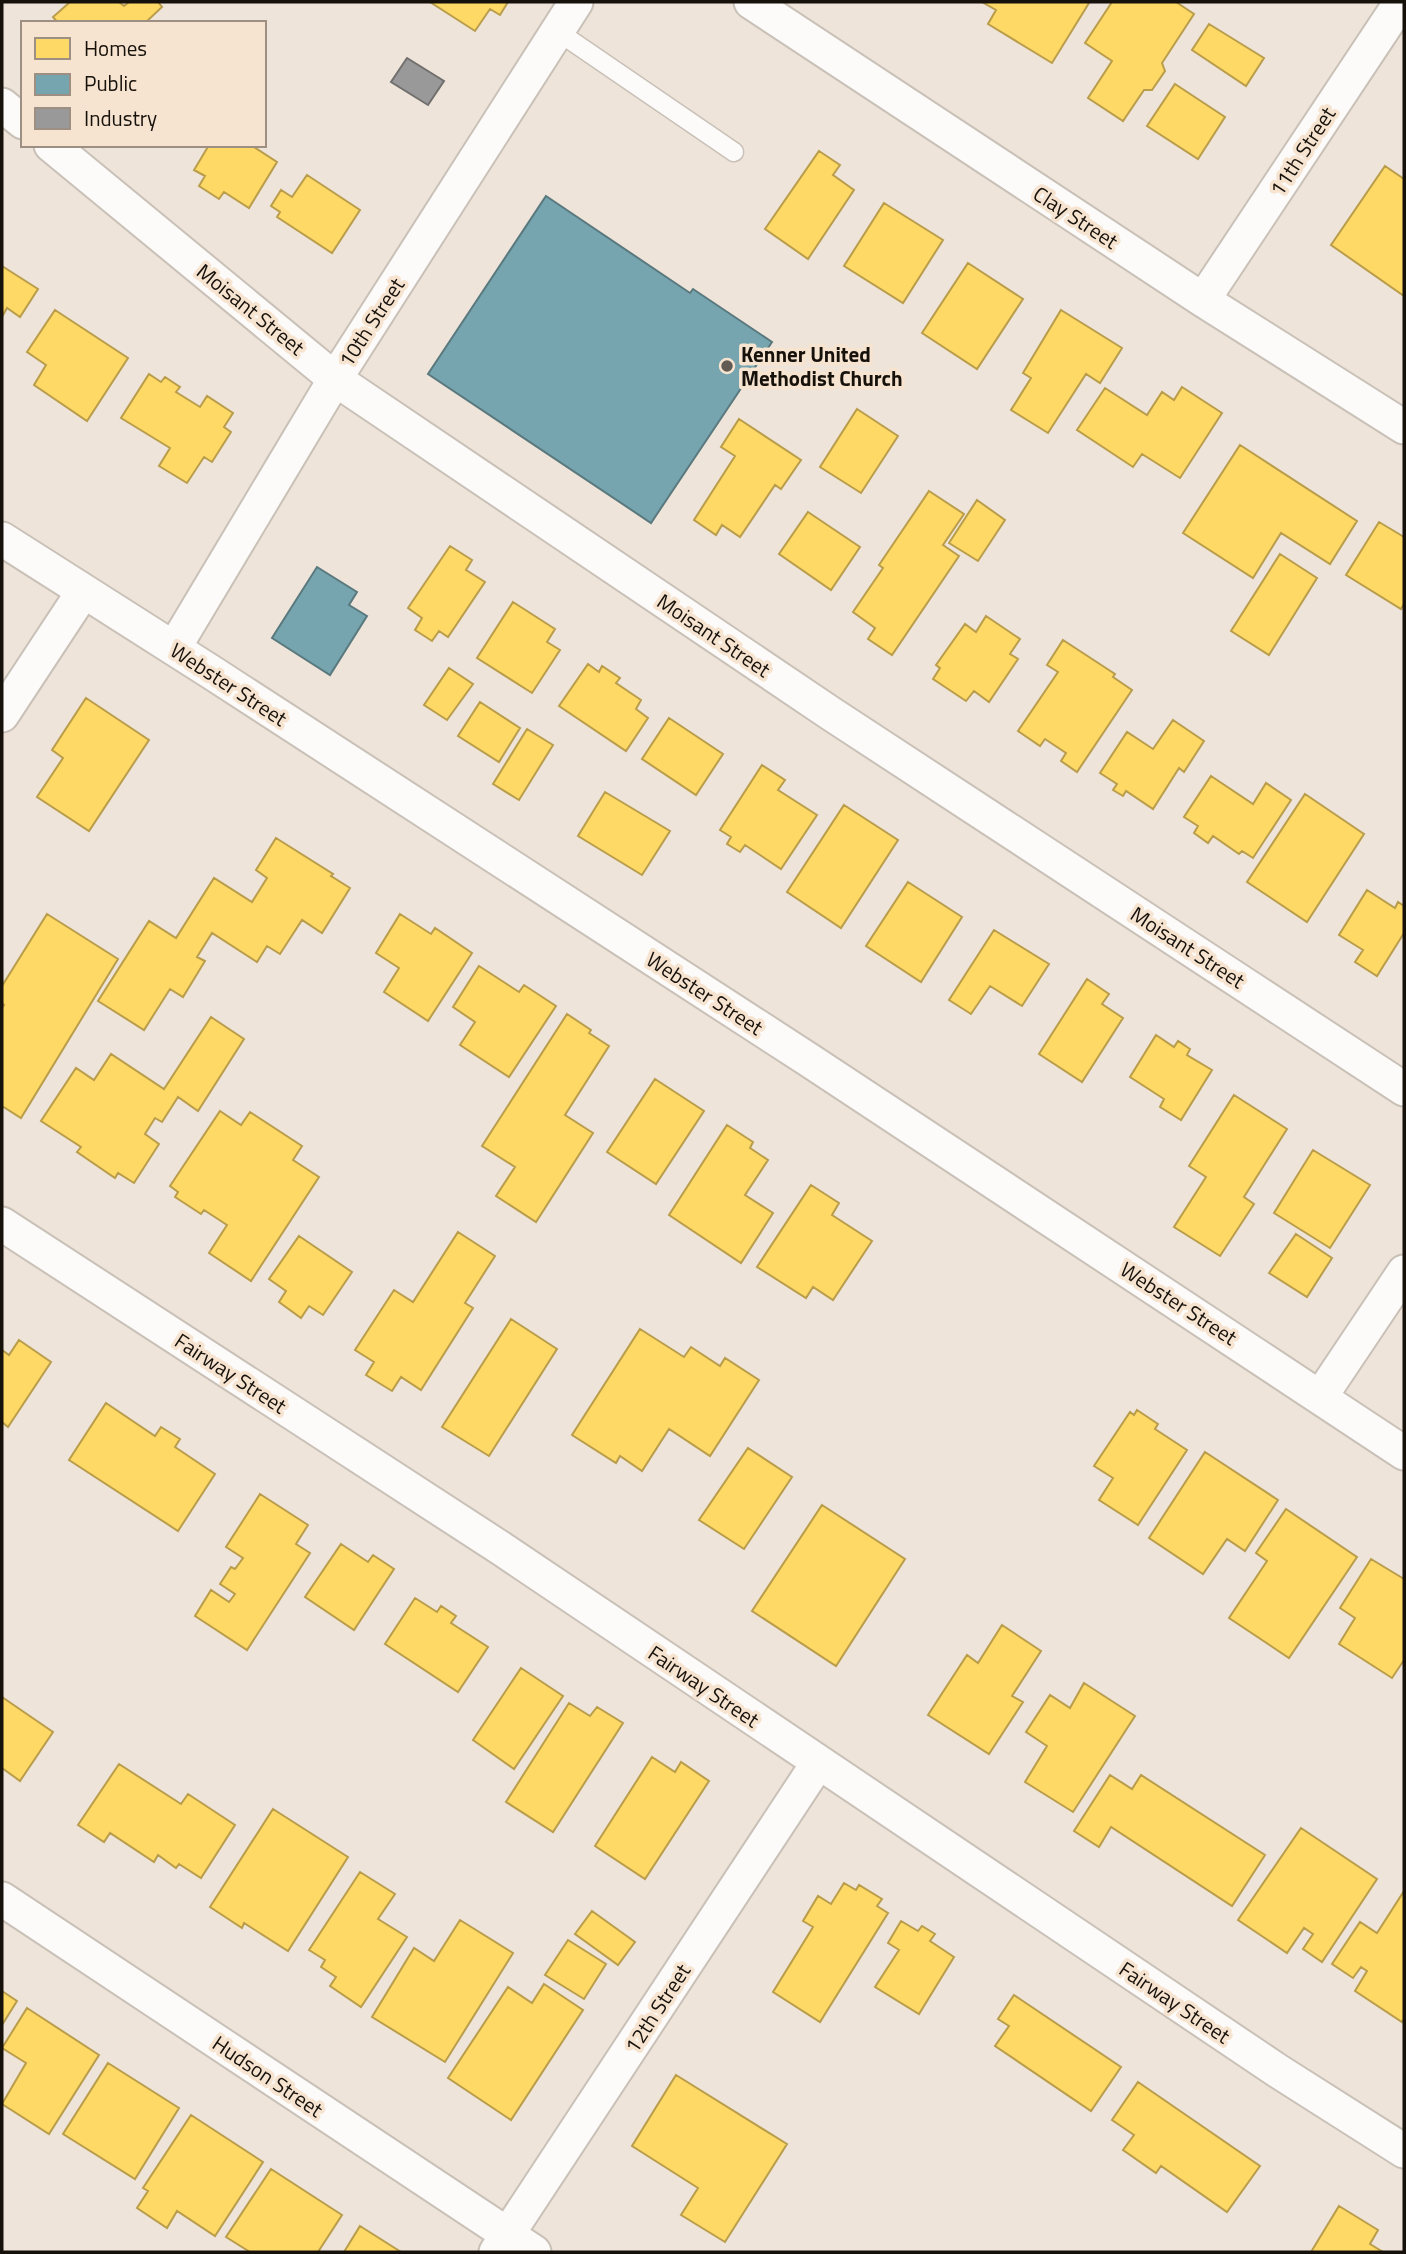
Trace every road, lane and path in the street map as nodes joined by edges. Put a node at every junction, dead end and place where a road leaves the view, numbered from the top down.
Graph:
1 (576, 2) edge
2 (751, 2) edge
3 (1401, 2) edge
4 (557, 31) junction
5 (2, 105) edge
6 (21, 120) edge
7 (53, 147) edge
8 (734, 152) dead end
9 (1203, 300) junction
10 (335, 379) junction
11 (1404, 428) edge
12 (2, 539) edge
13 (83, 592) junction
14 (174, 648) junction
15 (2, 715) edge
16 (1404, 1089) edge
17 (2, 1224) edge
18 (1404, 1272) edge
19 (1321, 1396) junction
20 (1404, 1452) edge
21 (818, 1763) junction
22 (2, 1899) edge
23 (1404, 2151) edge
24 (512, 2246) edge

1 - 4 street, 10th Street
2 - 9 street, Clay Street
3 - 9 street, 11th Street
4 - 8 lane
4 - 10 street, 10th Street
5 - 6 street
7 - 10 street, Moisant Street
9 - 11 street, Clay Street
10 - 14 street, 10th Street
10 - 16 street, Moisant Street
12 - 13 street, Webster Street
13 - 14 street, Webster Street
13 - 15 street
14 - 19 street, Webster Street
17 - 21 street, Fairway Street
18 - 19 street
19 - 20 street, Webster Street
21 - 23 street, Fairway Street
21 - 24 street, 12th Street
22 - 24 street, Hudson Street

